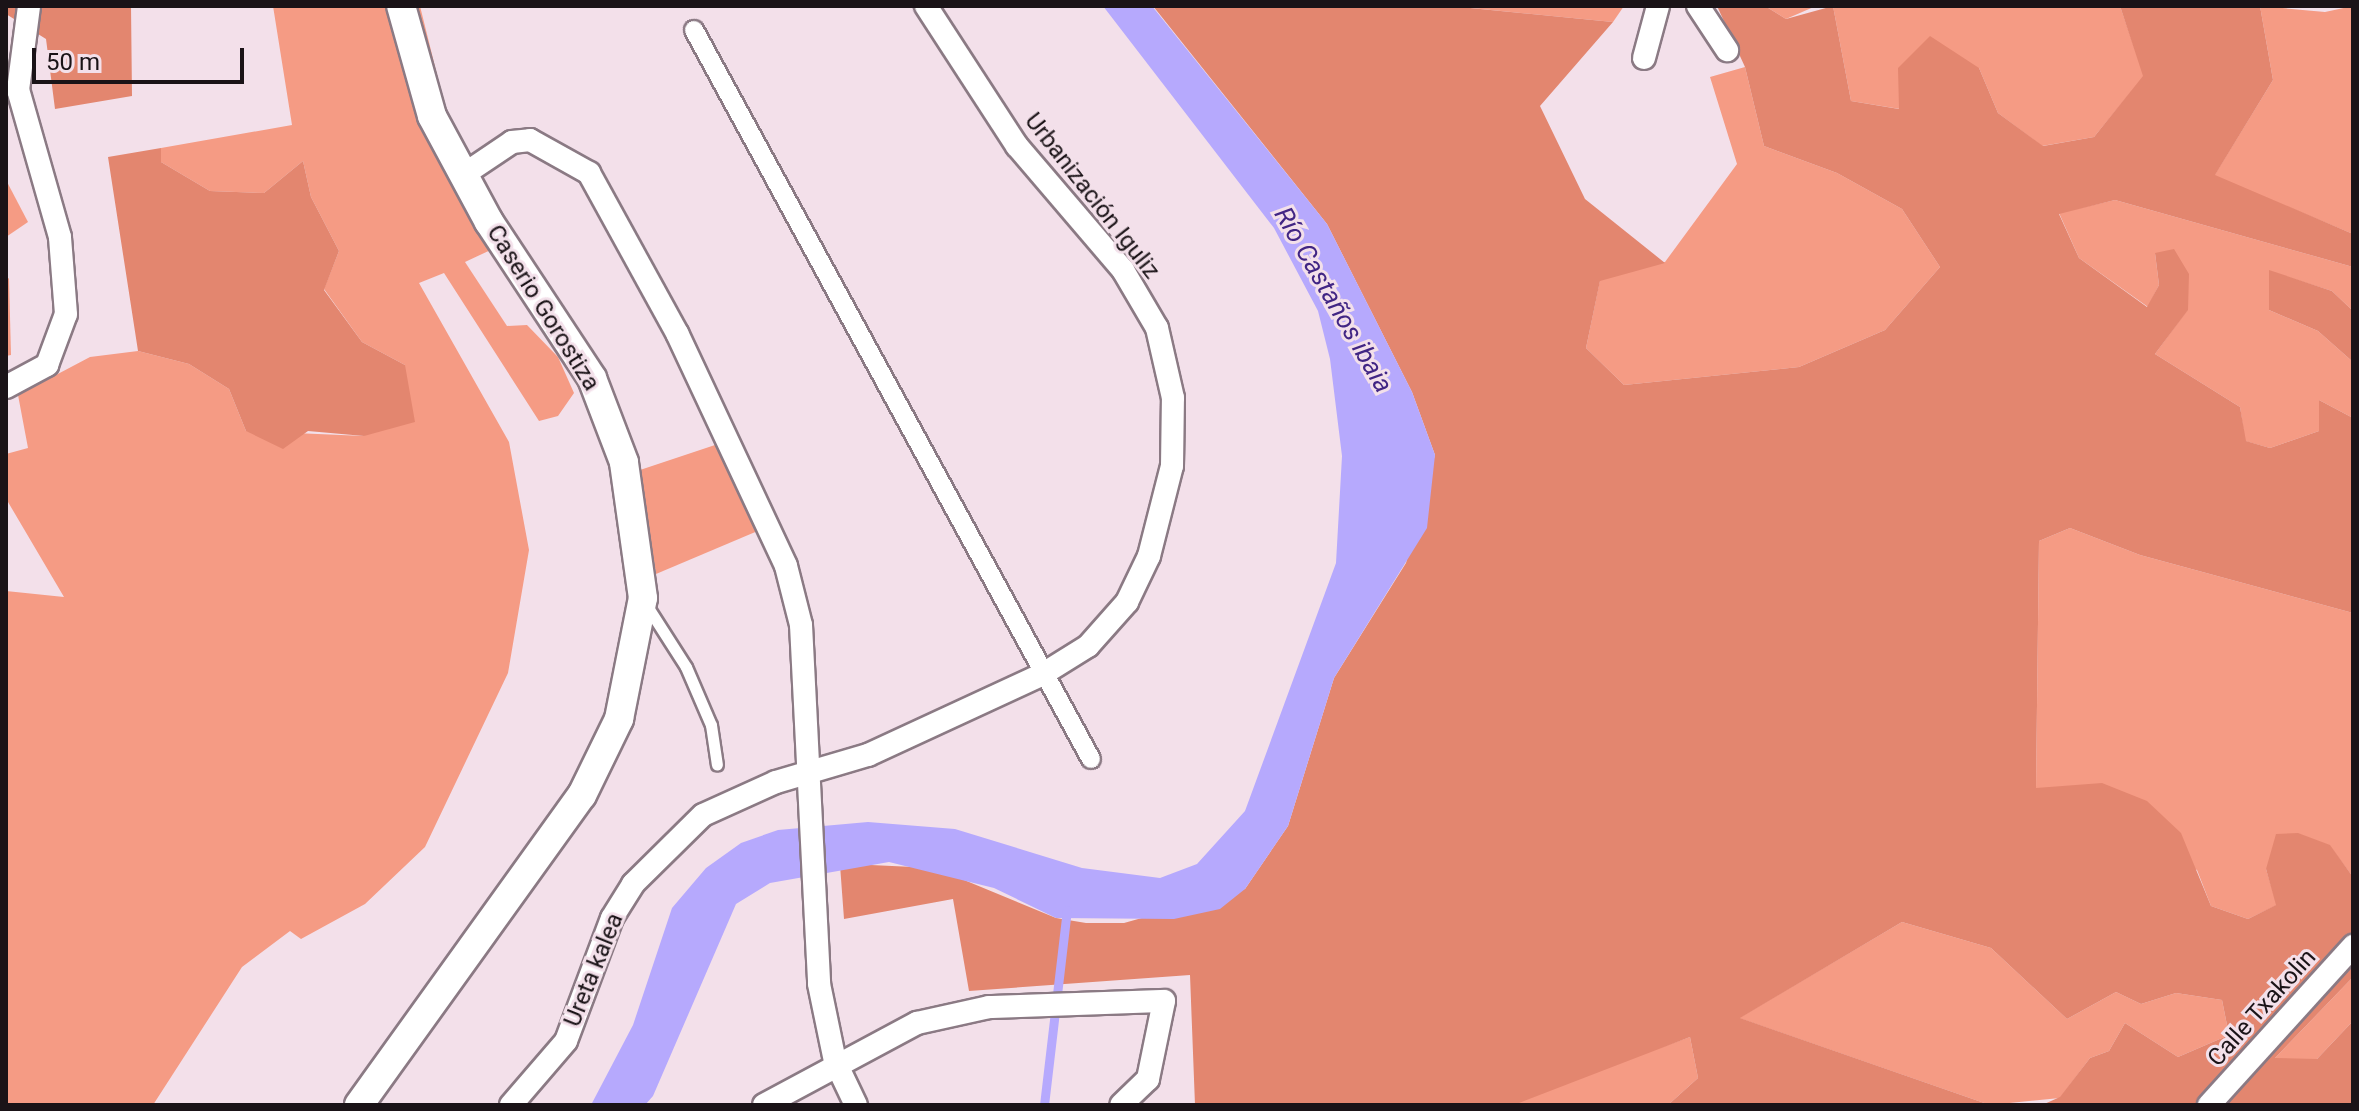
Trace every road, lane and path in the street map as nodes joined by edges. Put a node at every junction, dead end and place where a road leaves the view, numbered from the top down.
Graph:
1 (29, 6) edge
2 (401, 6) edge
3 (926, 6) edge
4 (1658, 6) edge
5 (1698, 6) edge
6 (694, 30) dead end
7 (1727, 50) dead end
8 (1644, 58) dead end
9 (463, 175) junction
10 (6, 387) edge
11 (643, 598) junction
12 (1043, 674) junction
13 (1091, 759) dead end
14 (717, 765) dead end
15 (806, 772) junction
16 (2353, 946) edge
17 (835, 1061) junction
18 (359, 1105) edge
19 (511, 1105) edge
20 (764, 1105) edge
21 (856, 1105) edge
22 (1121, 1105) edge
23 (2210, 1105) edge

1 - 10 street
2 - 9 street, Caserio Gorostiza
3 - 12 street, Urbanización Iguliz
4 - 8 street
5 - 7 street
6 - 12 street
9 - 11 street, Caserio Gorostiza
9 - 15 street
11 - 14 lane
11 - 18 street, Caserio Gorostiza
12 - 13 street
12 - 15 street, Urbanización Iguliz
15 - 17 street
15 - 19 street, Ureta kalea
16 - 23 street, Calle Txakolin
17 - 20 street
17 - 21 street
17 - 22 street

